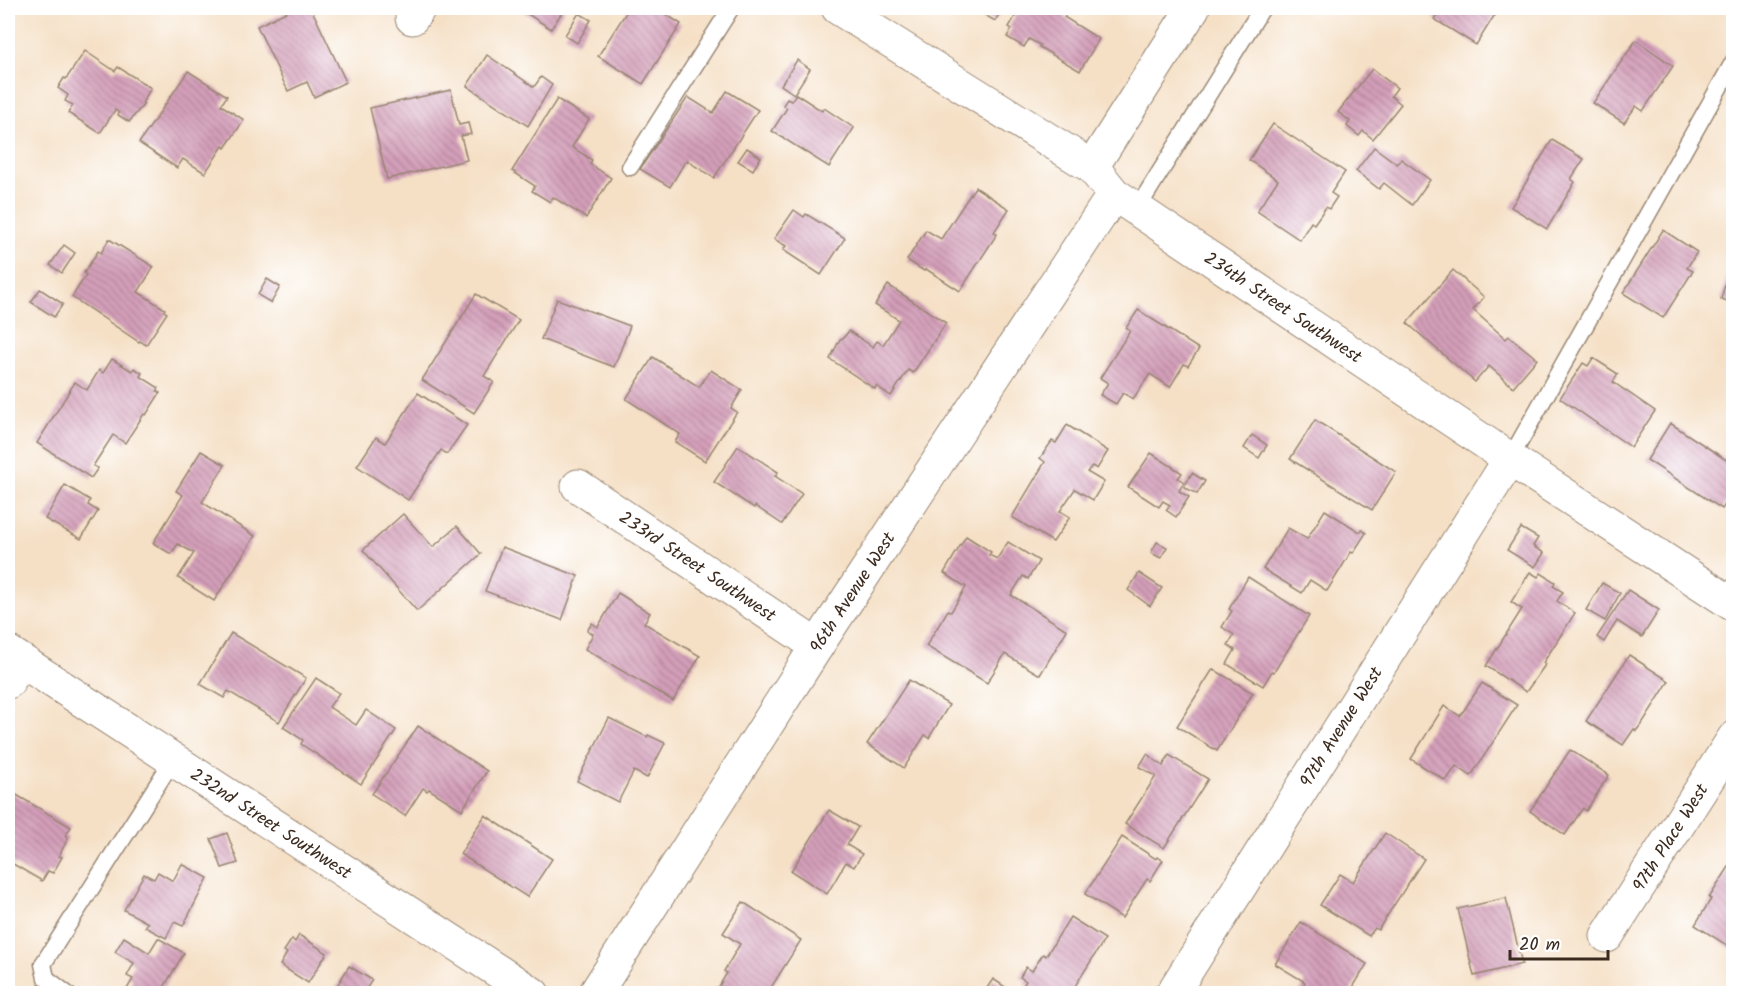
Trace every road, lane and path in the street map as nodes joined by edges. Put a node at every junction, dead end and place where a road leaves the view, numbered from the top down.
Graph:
1 (731, 8) edge
2 (838, 8) edge
3 (1193, 8) edge
4 (1262, 8) edge
5 (1734, 61) edge
6 (630, 167) dead end
7 (1092, 167) junction
8 (1126, 201) junction
9 (1510, 459) junction
10 (578, 486) dead end
11 (1734, 605) edge
12 (817, 646) junction
13 (12, 665) edge
14 (1734, 738) edge
15 (173, 760) junction
16 (1607, 936) dead end
17 (67, 993) edge
18 (533, 993) edge
19 (595, 993) edge
20 (1173, 993) edge

1 - 6 lane
2 - 7 street, 234th Street Southwest
3 - 7 street
4 - 8 lane
5 - 9 lane
7 - 8 street, 234th Street Southwest
8 - 9 street, 234th Street Southwest
8 - 12 street, 96th Avenue West
9 - 11 street, 234th Street Southwest
9 - 20 street, 97th Avenue West
10 - 12 street, 233rd Street Southwest
12 - 19 street, 96th Avenue West
13 - 15 street, 232nd Street Southwest
14 - 16 street, 97th Place West
15 - 17 lane
15 - 18 street, 232nd Street Southwest

